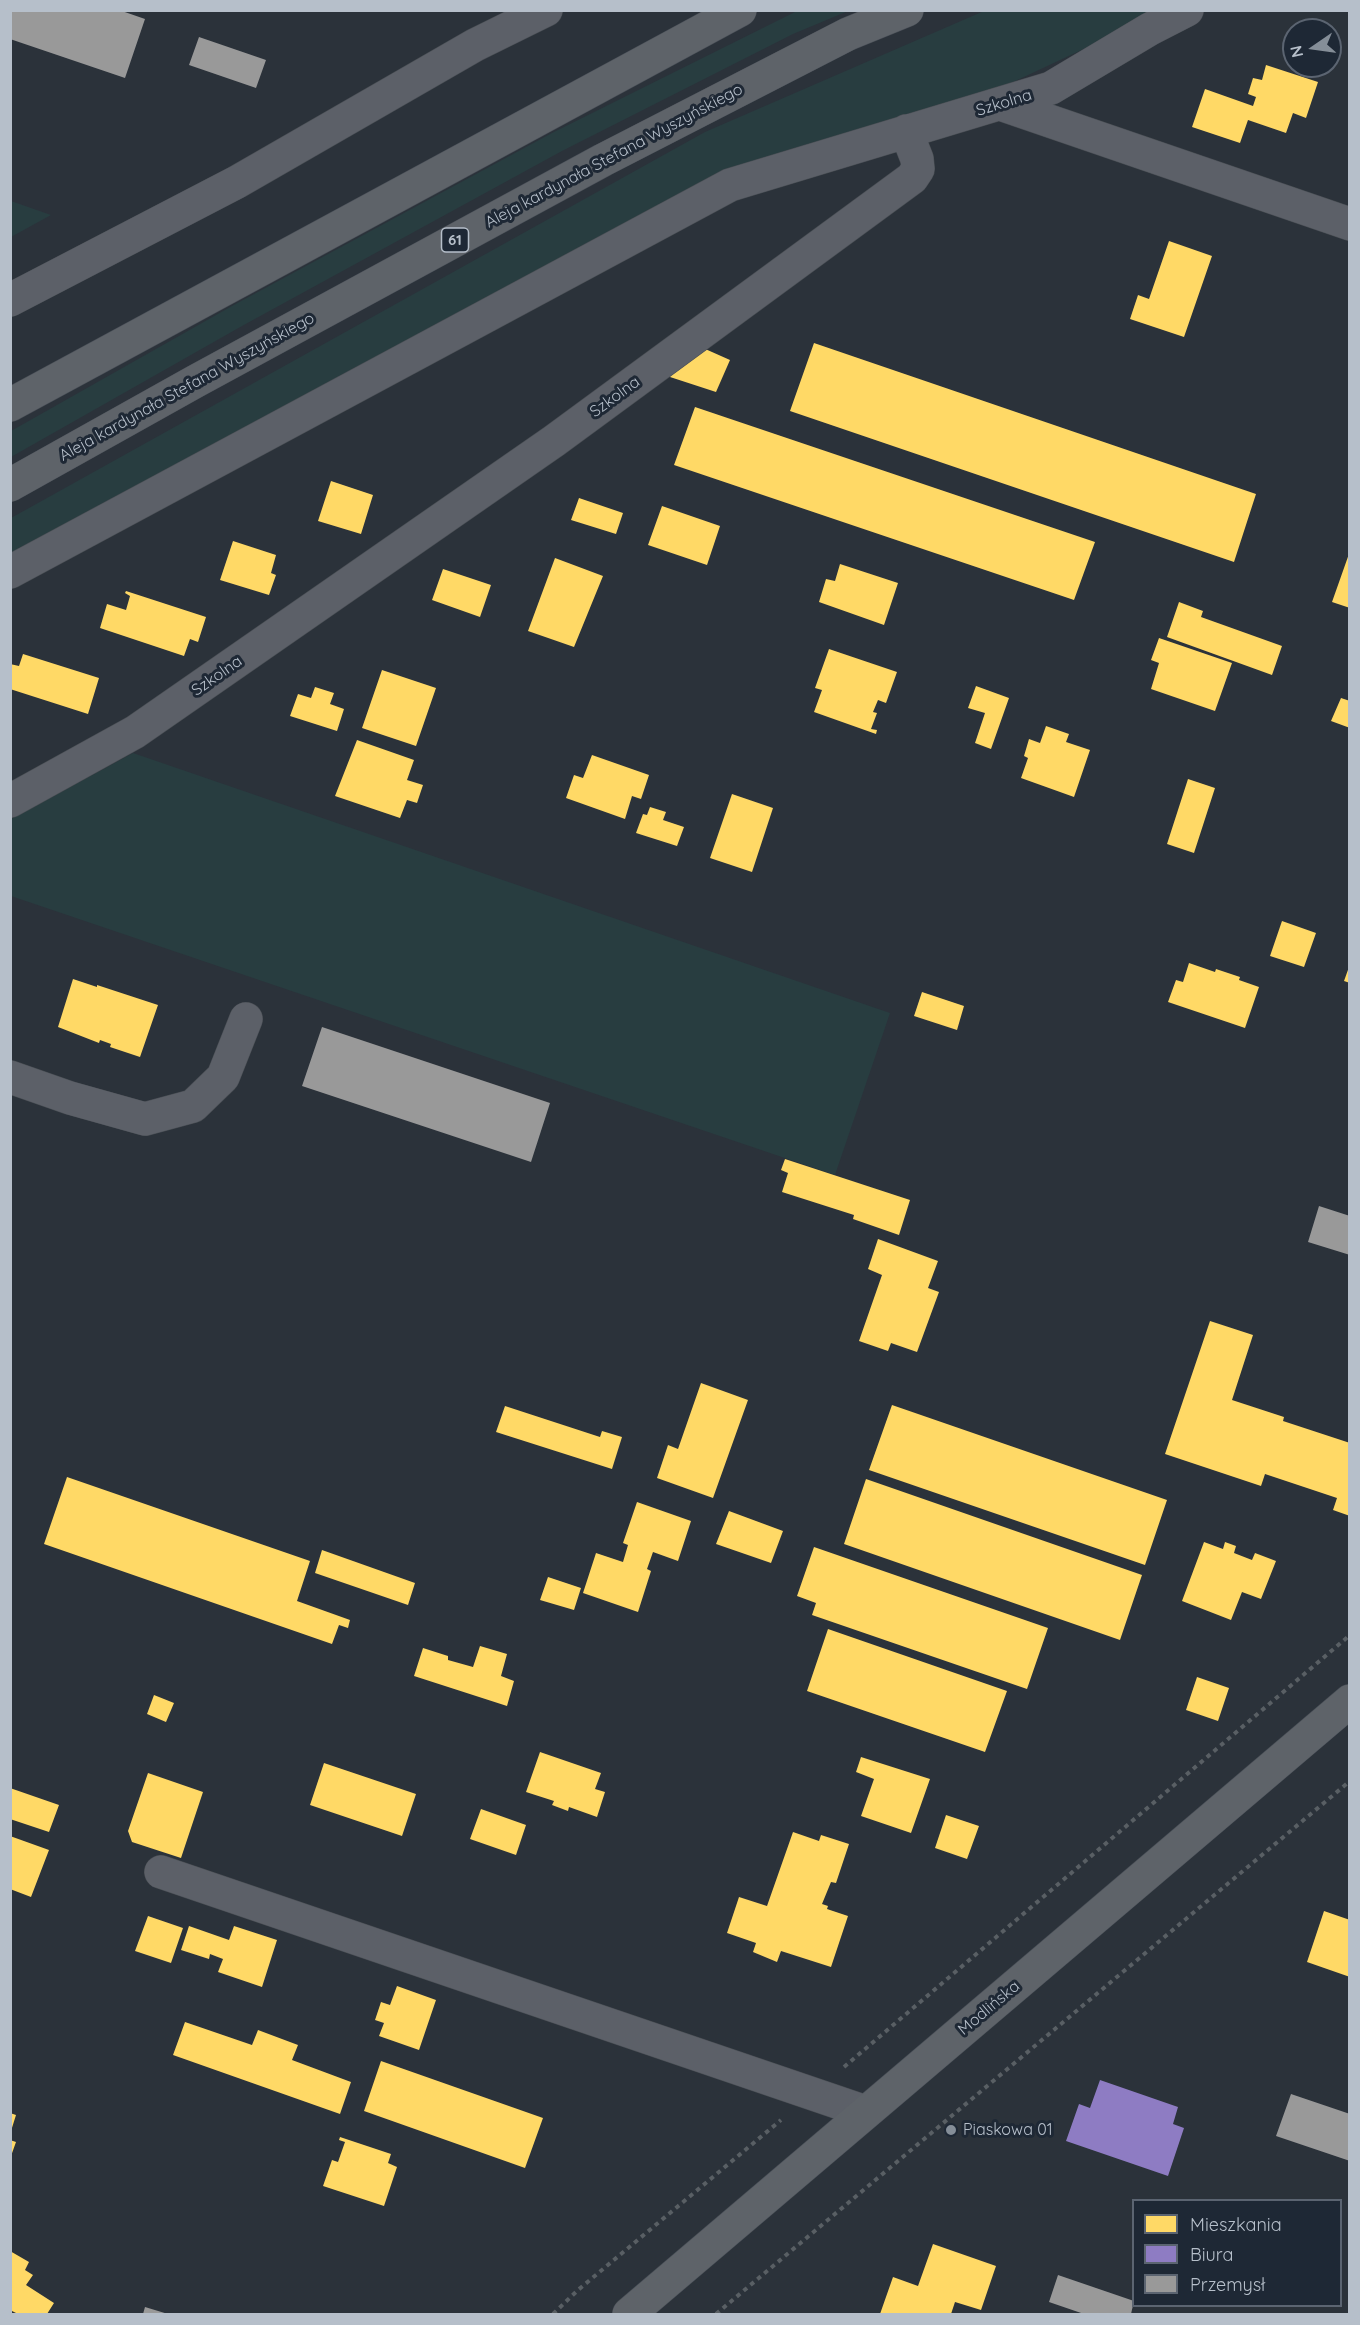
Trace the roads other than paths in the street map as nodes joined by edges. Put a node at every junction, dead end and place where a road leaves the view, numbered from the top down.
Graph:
1 (546, 10) edge
2 (740, 10) edge
3 (907, 10) edge
4 (1187, 10) edge
5 (1000, 104) junction
6 (906, 131) junction
7 (1350, 224) edge
8 (10, 300) edge
9 (10, 405) edge
10 (10, 485) edge
11 (10, 572) edge
12 (10, 801) edge
13 (246, 1019) dead end
14 (10, 1077) edge
15 (1350, 1701) edge
16 (161, 1872) dead end
17 (866, 2112) junction
18 (629, 2314) edge

1 - 8 street
2 - 9 main road
3 - 10 main road, Aleja kardynała Stefana Wyszyńskiego / 61
4 - 5 street, Szkolna
5 - 6 street, Szkolna
5 - 7 street
6 - 11 street
6 - 12 street, Szkolna
13 - 14 street
15 - 17 main road, Modlińska
16 - 17 street
17 - 18 main road, Modlińska

